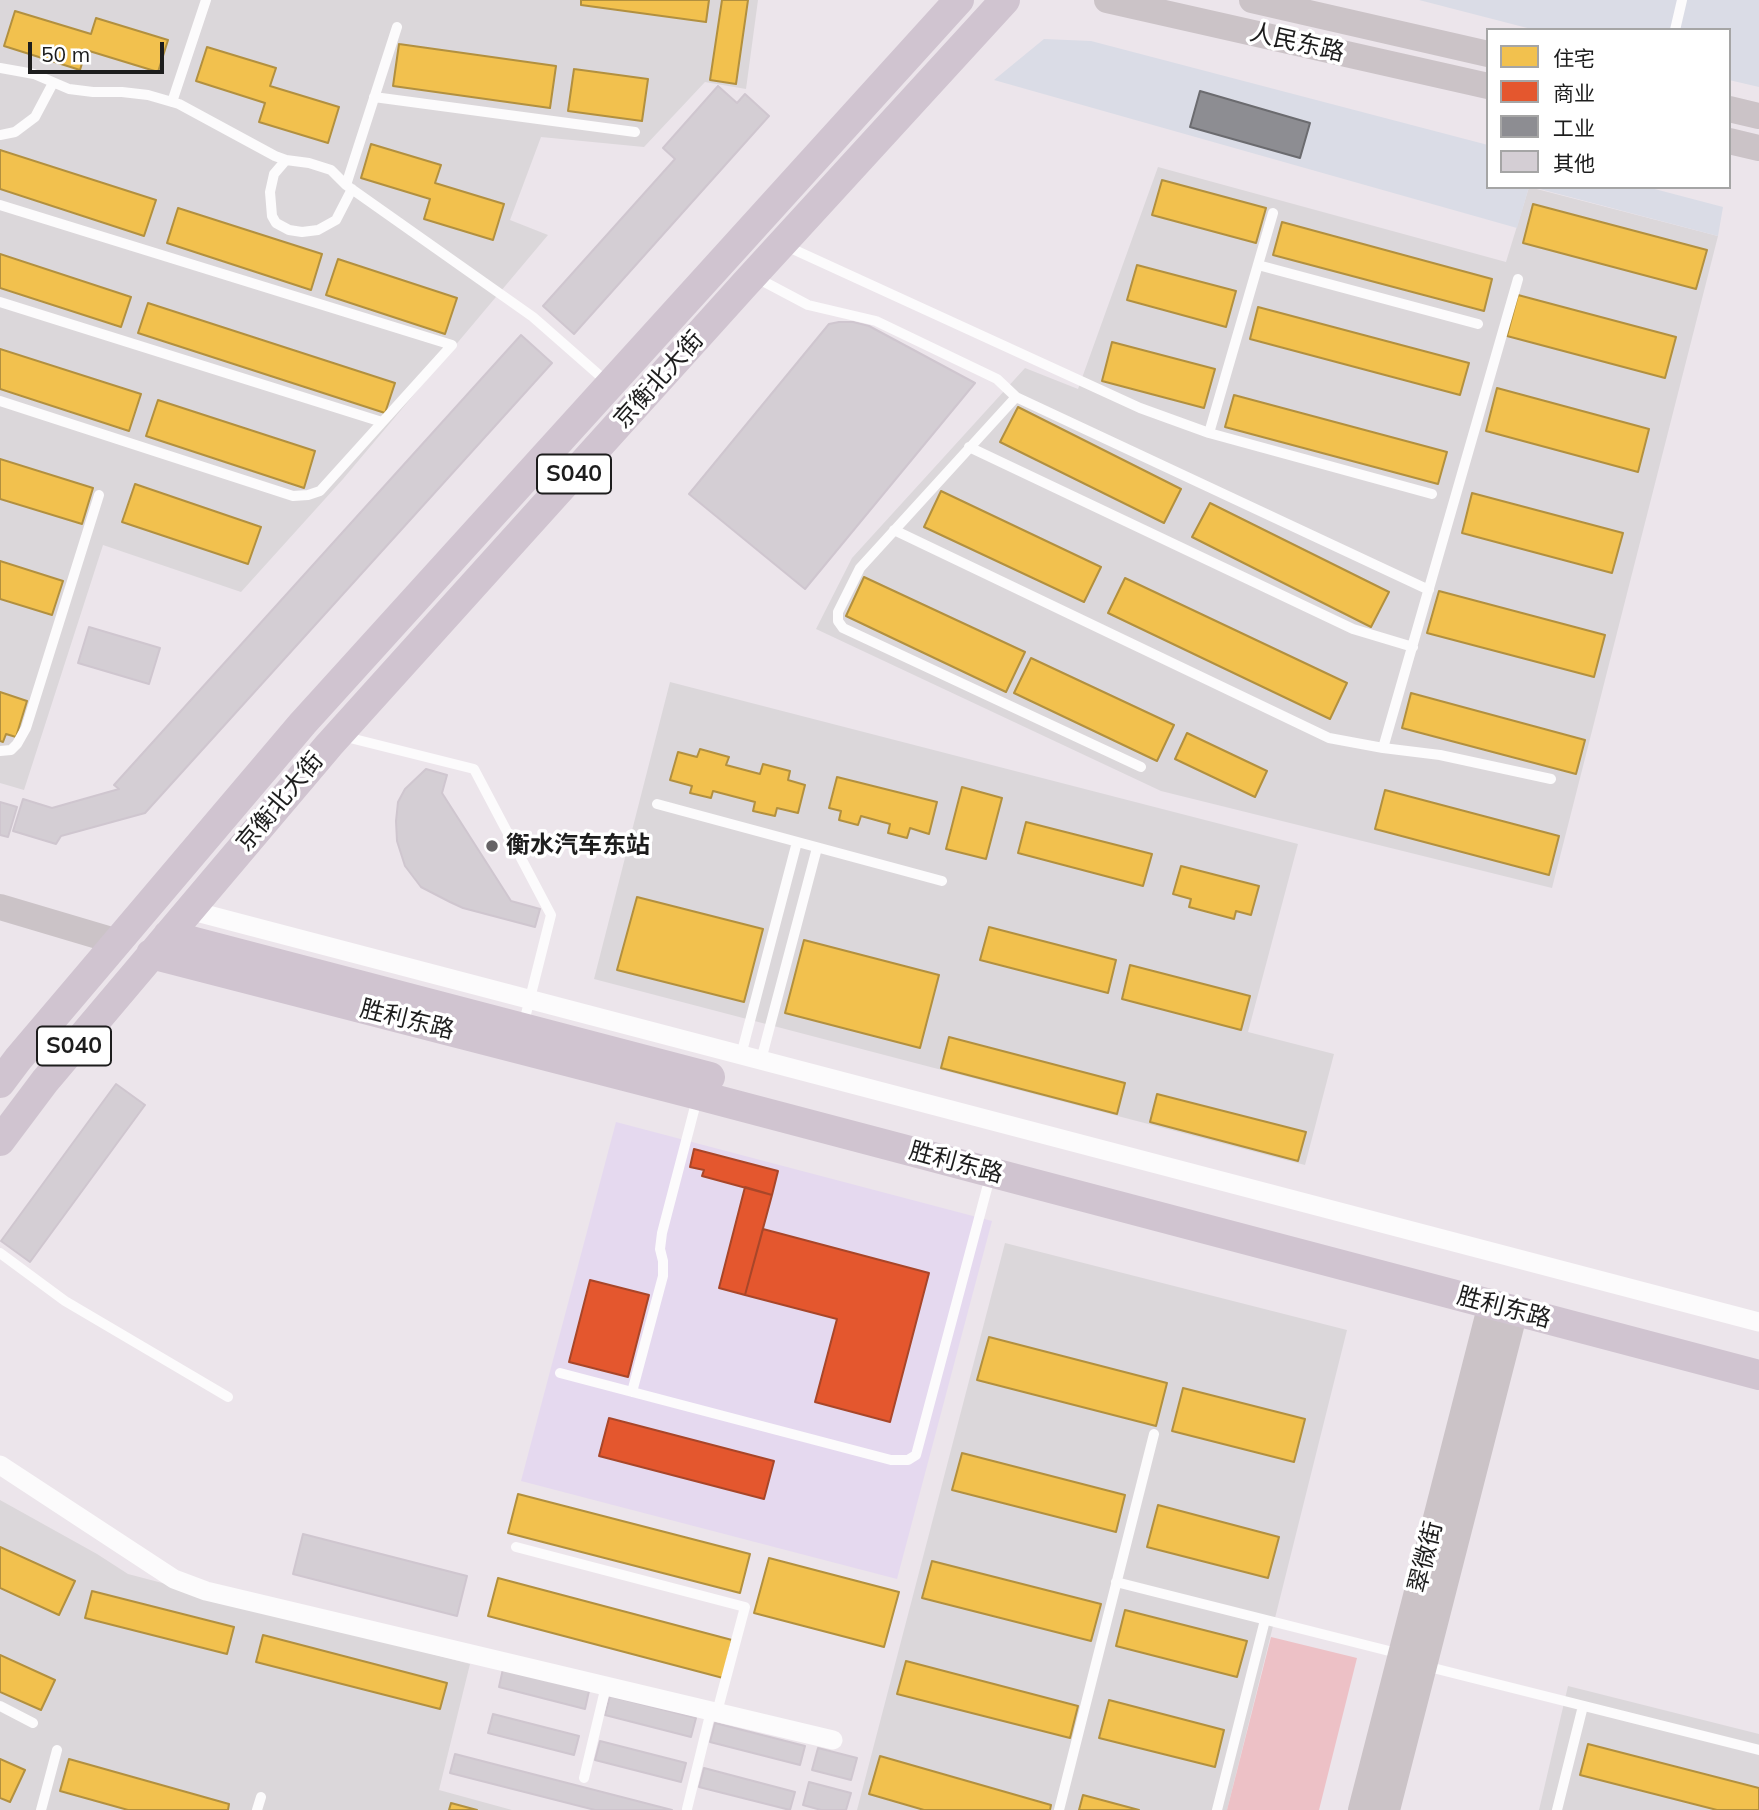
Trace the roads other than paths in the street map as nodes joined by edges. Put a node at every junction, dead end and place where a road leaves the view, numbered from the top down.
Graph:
1 (206, 0) edge
2 (959, 0) edge
3 (1005, 0) edge
4 (1107, 0) edge
5 (1252, 0) edge
6 (1288, 0) edge
7 (1682, 0) edge
8 (1363, 26) junction
9 (397, 27) dead end
10 (1675, 28) edge
11 (1486, 54) edge
12 (0, 68) edge
13 (53, 83) junction
14 (1486, 86) edge
15 (374, 97) junction
16 (172, 102) junction
17 (1731, 109) edge
18 (1759, 116) edge
19 (635, 132) dead end
20 (0, 135) edge
21 (1731, 141) edge
22 (1759, 148) edge
23 (286, 160) junction
24 (349, 187) junction
25 (0, 205) edge
26 (1273, 213) dead end
27 (782, 244) junction
28 (1258, 265) junction
29 (753, 275) junction
30 (1518, 279) dead end
31 (0, 302) edge
32 (1478, 324) dead end
33 (609, 384) junction
34 (1016, 397) junction
35 (0, 401) edge
36 (382, 422) junction
37 (1209, 433) junction
38 (969, 447) junction
39 (1432, 494) dead end
40 (99, 495) dead end
41 (894, 530) junction
42 (1429, 590) junction
43 (1413, 647) junction
44 (338, 735) junction
45 (1383, 748) junction
46 (0, 751) edge
47 (1141, 767) dead end
48 (1551, 779) dead end
49 (657, 804) dead end
50 (797, 842) junction
51 (817, 848) junction
52 (942, 881) dead end
53 (0, 907) edge
54 (189, 910) junction
55 (118, 942) junction
56 (160, 945) junction
57 (530, 999) junction
58 (523, 1028) junction
59 (741, 1055) junction
60 (761, 1060) junction
61 (0, 1083) edge
62 (698, 1095) junction
63 (0, 1141) edge
64 (991, 1173) junction
65 (0, 1253) edge
66 (1503, 1308) junction
67 (1759, 1322) edge
68 (1759, 1354) edge
69 (560, 1373) dead end
70 (1759, 1375) edge
71 (632, 1392) junction
72 (228, 1397) dead end
73 (1154, 1434) dead end
74 (0, 1465) edge
75 (516, 1547) dead end
76 (1116, 1582) junction
77 (1265, 1620) junction
78 (1413, 1660) junction
79 (606, 1686) junction
80 (0, 1706) edge
81 (1583, 1706) junction
82 (714, 1712) junction
83 (33, 1723) dead end
84 (833, 1740) dead end
85 (57, 1750) dead end
86 (1759, 1750) edge
87 (584, 1778) dead end
88 (261, 1797) dead end
89 (687, 1809) edge
90 (41, 1810) edge
91 (257, 1810) edge
92 (1059, 1810) edge
93 (1217, 1810) edge
94 (1362, 1810) edge
95 (1387, 1810) edge
96 (1557, 1810) edge

1 - 16 lane
2 - 33 main road, 京衡北大街 / S040
3 - 27 main road, 京衡北大街 / S040
4 - 14 street, 人民东路
5 - 8 street, 人民东路
6 - 8 street
7 - 10 lane
8 - 11 street, 人民东路
9 - 15 lane
12 - 13 lane
13 - 16 lane
13 - 20 lane
15 - 19 lane
15 - 24 lane
16 - 23 lane
17 - 18 street
21 - 22 street
23 - 24 lane
23 - 24 lane
24 - 33 lane
25 - 36 lane
26 - 28 lane
27 - 29 main road, 京衡北大街 / S040
27 - 37 lane
28 - 32 lane
28 - 37 lane
29 - 34 lane
29 - 44 main road, 京衡北大街 / S040
30 - 42 lane
31 - 36 lane
33 - 55 main road, 京衡北大街 / S040
34 - 38 lane
34 - 42 lane
35 - 36 lane
37 - 39 lane
38 - 41 lane
38 - 43 lane
40 - 46 lane
41 - 45 lane
41 - 47 lane
42 - 43 lane
43 - 45 lane
44 - 54 main road, 京衡北大街 / S040
44 - 57 lane
45 - 48 lane
49 - 50 lane
50 - 51 lane
50 - 59 lane
51 - 52 lane
51 - 60 lane
53 - 55 street
54 - 56 main road, 京衡北大街 / S040
54 - 57 street
55 - 61 main road, S040
56 - 58 main road, 胜利东路
56 - 62 main road, 胜利东路
56 - 63 main road, S040
57 - 58 lane
57 - 59 street
58 - 68 main road, 胜利东路
59 - 60 street
60 - 67 street
62 - 64 main road, 胜利东路
62 - 71 lane
64 - 66 main road, 胜利东路
64 - 71 lane
65 - 72 lane
66 - 70 main road, 胜利东路
66 - 78 street, 翠微街
69 - 71 lane
73 - 76 lane
74 - 79 street
75 - 82 lane
76 - 77 lane
76 - 92 lane
77 - 78 lane
77 - 93 lane
78 - 81 lane
78 - 94 street, 翠微街
78 - 95 street, 翠微街
79 - 82 street
79 - 87 lane
80 - 83 lane
81 - 86 lane
81 - 96 lane
82 - 84 street
82 - 89 lane
85 - 90 lane
88 - 91 lane

